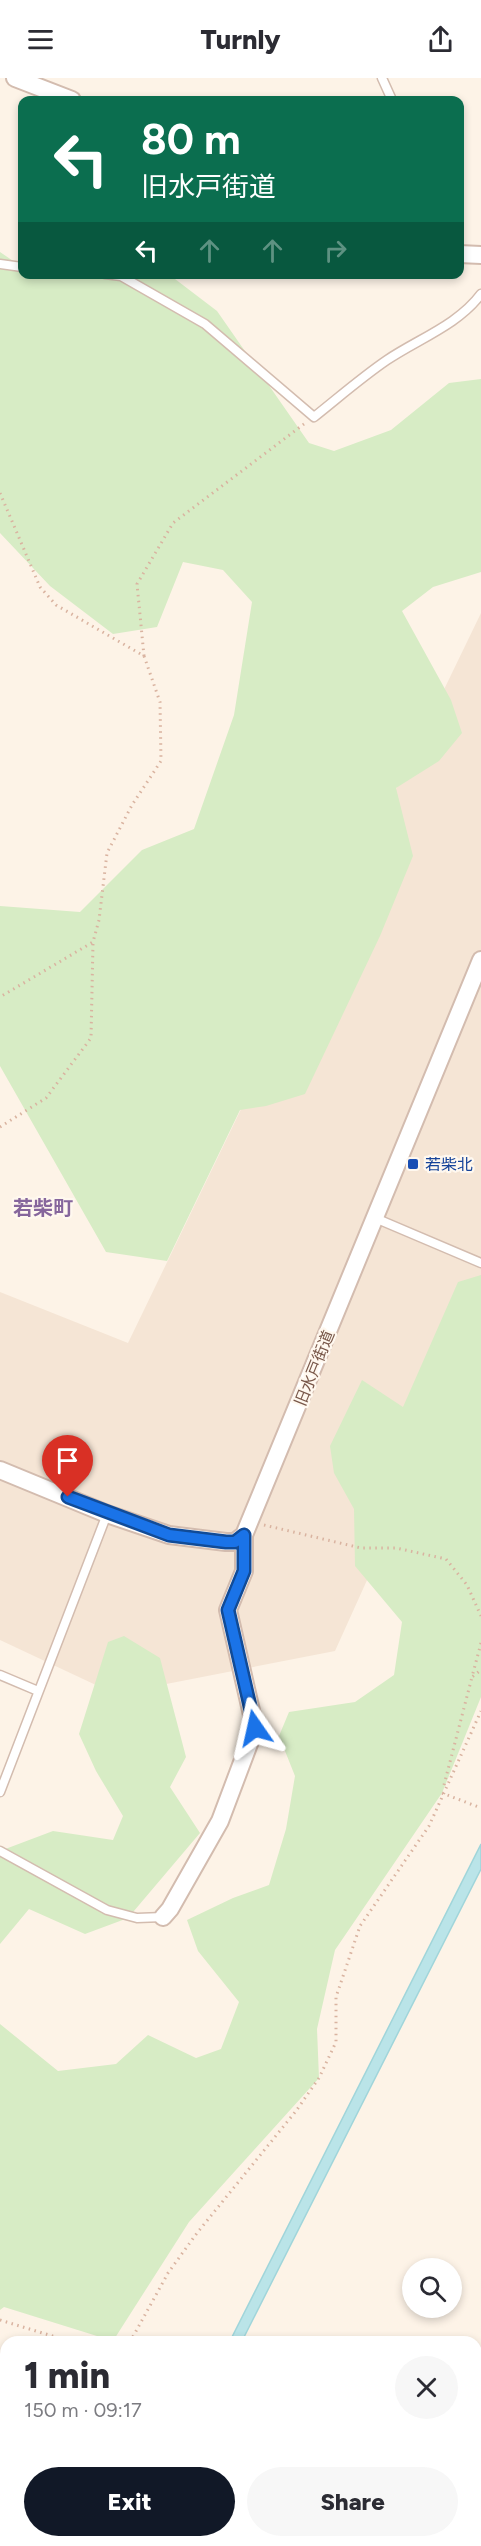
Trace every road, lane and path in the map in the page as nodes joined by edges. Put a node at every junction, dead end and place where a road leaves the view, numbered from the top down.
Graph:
1 (15, 78) edge
2 (382, 78) edge
3 (62, 96) edge
4 (390, 96) edge
5 (464, 253) edge
6 (481, 255) edge
7 (0, 264) edge
8 (18, 266) edge
9 (126, 279) edge
10 (481, 294) edge
11 (314, 417) junction
12 (0, 494) edge
13 (144, 656) junction
14 (93, 942) junction
15 (481, 960) edge
16 (0, 997) edge
17 (0, 1127) edge
18 (375, 1218) junction
19 (481, 1263) edge
20 (0, 1470) edge
21 (106, 1514) junction
22 (248, 1528) junction
23 (481, 1616) edge
24 (481, 1643) edge
25 (481, 1670) edge
26 (0, 1675) edge
27 (472, 1677) junction
28 (38, 1691) junction
29 (481, 1711) edge
30 (0, 1792) edge
31 (442, 1793) junction
32 (481, 1808) edge
33 (0, 1851) edge
34 (163, 1917) joint
35 (0, 2320) edge
36 (52, 2336) edge
37 (133, 2336) edge

1 - 3 street
2 - 4 lane
5 - 6 street
7 - 8 lane
9 - 11 lane
10 - 11 lane
11 - 13 path
12 - 13 path
13 - 14 path
14 - 16 path
14 - 17 path
15 - 18 street, 旧水戸街道
18 - 19 lane
18 - 22 street, 旧水戸街道
20 - 21 street
21 - 22 street
21 - 28 lane
22 - 23 path
22 - 34 street
24 - 27 path
25 - 27 path
26 - 28 lane
27 - 31 path
28 - 30 lane
29 - 31 path
31 - 32 path
31 - 37 path
33 - 34 lane
35 - 36 path

